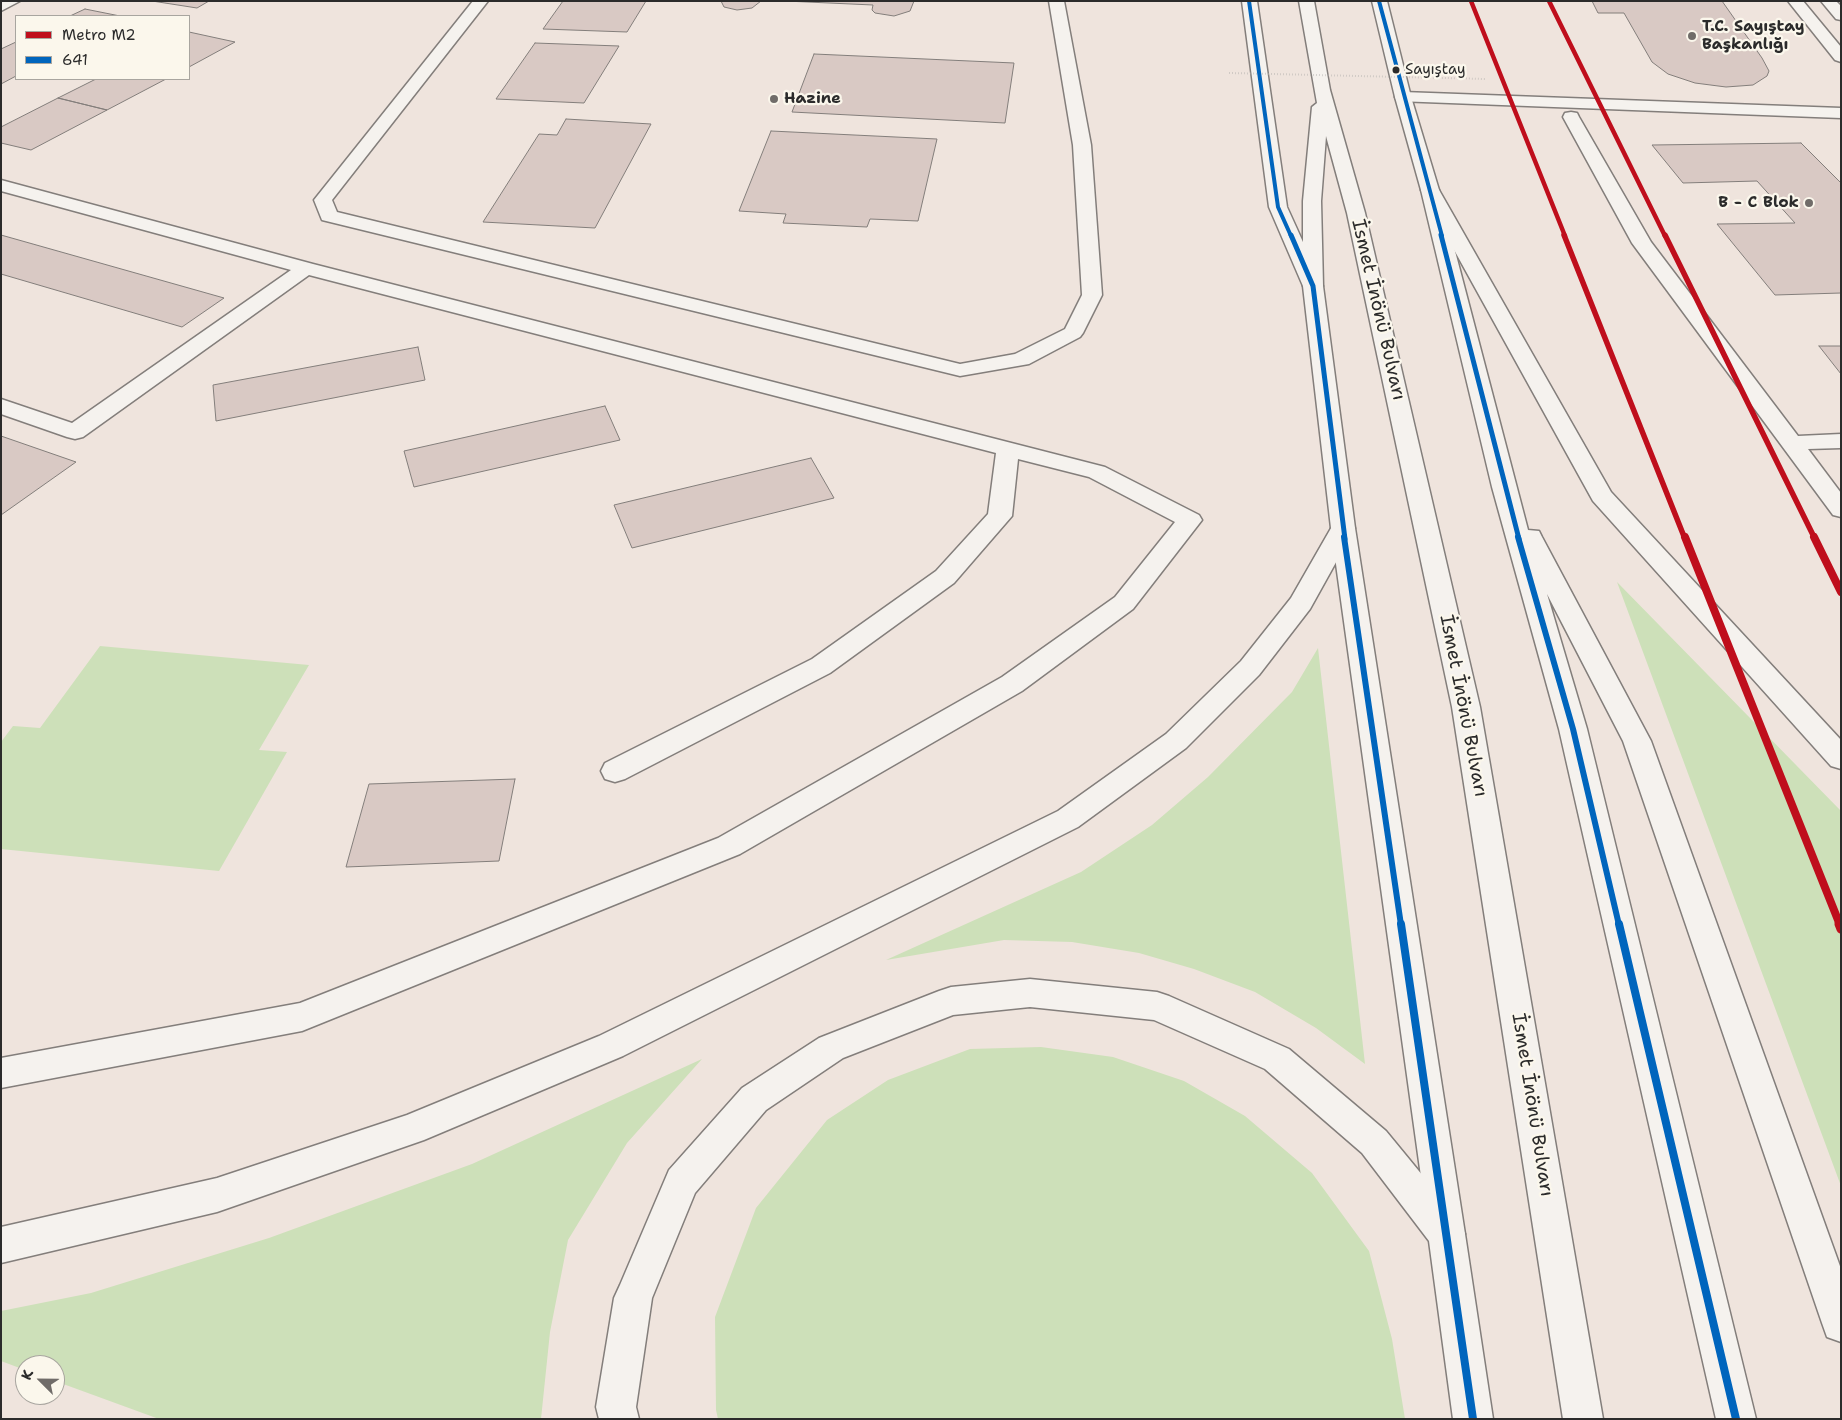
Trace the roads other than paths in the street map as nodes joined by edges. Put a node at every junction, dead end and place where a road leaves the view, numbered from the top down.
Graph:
1 (13, 1) edge
2 (481, 1) edge
3 (1056, 1) edge
4 (1249, 1) edge
5 (1306, 1) edge
6 (1379, 1) edge
7 (1795, 1) edge
8 (1828, 1) edge
9 (1, 7) edge
10 (1841, 16) edge
11 (1841, 57) edge
12 (1322, 90) junction
13 (1403, 97) junction
14 (1841, 113) edge
15 (1841, 126) edge
16 (1, 185) edge
17 (1430, 190) junction
18 (306, 268) junction
19 (1313, 286) junction
20 (1, 406) edge
21 (1841, 441) edge
22 (1790, 443) junction
23 (1008, 450) junction
24 (1504, 487) junction
25 (1841, 510) edge
26 (1342, 528) junction
27 (1841, 760) edge
28 (615, 770) dead end
29 (1, 1073) edge
30 (1447, 1234) junction
31 (1, 1245) edge
32 (1841, 1323) edge
33 (618, 1419) edge
34 (1473, 1419) edge
35 (1583, 1419) edge
36 (1736, 1419) edge

1 - 9 main road
2 - 3 main road
4 - 19 main road
5 - 12 main road, İsmet İnönü Bulvarı
6 - 13 main road
7 - 11 main road
8 - 10 main road
12 - 19 main road
12 - 35 main road, İsmet İnönü Bulvarı
13 - 14 main road
13 - 17 main road
15 - 22 main road
16 - 18 main road
17 - 24 main road
17 - 27 main road
18 - 20 main road
18 - 23 main road
19 - 26 main road
21 - 22 main road
22 - 25 main road
23 - 28 main road
23 - 29 main road
24 - 32 main road
24 - 36 main road
26 - 30 main road
26 - 31 main road
30 - 33 main road
30 - 34 main road

